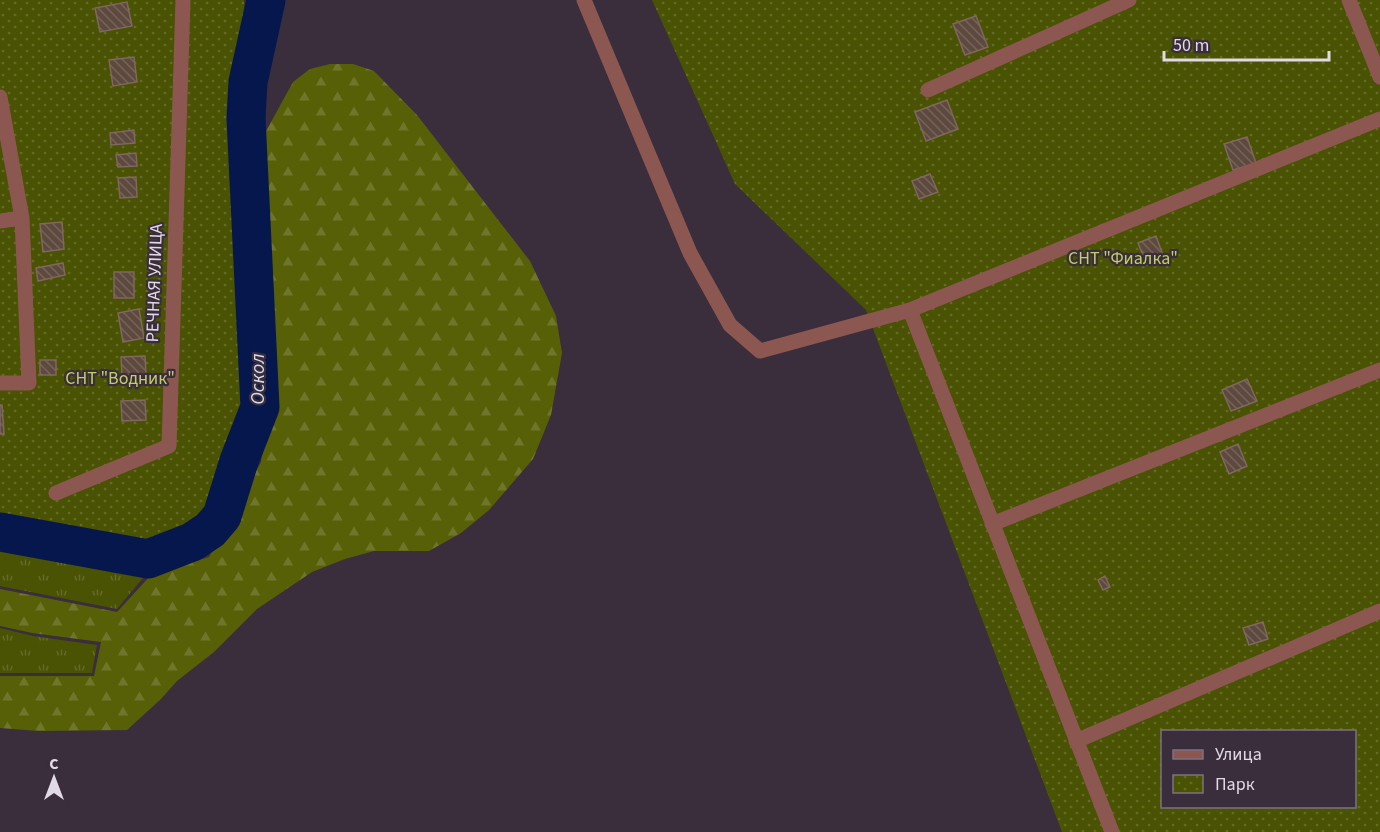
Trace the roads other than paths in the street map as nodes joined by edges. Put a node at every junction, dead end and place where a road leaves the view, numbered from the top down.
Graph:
1 (183, 0) edge
2 (584, 0) edge
3 (1130, 0) edge
4 (1350, 0) edge
5 (1380, 77) edge
6 (928, 90) dead end
7 (0, 97) edge
8 (1380, 119) edge
9 (22, 218) junction
10 (0, 221) edge
11 (910, 310) junction
12 (1380, 370) edge
13 (0, 383) edge
14 (56, 493) dead end
15 (992, 524) junction
16 (1380, 610) edge
17 (1076, 741) junction
18 (1112, 832) edge

1 - 14 lane, РЕЧНАЯ УЛИЦА
2 - 11 lane
3 - 6 lane
4 - 5 lane
7 - 9 lane
8 - 11 lane
9 - 10 lane
9 - 13 lane
11 - 15 lane
12 - 15 lane
15 - 17 lane
16 - 17 lane
17 - 18 lane

